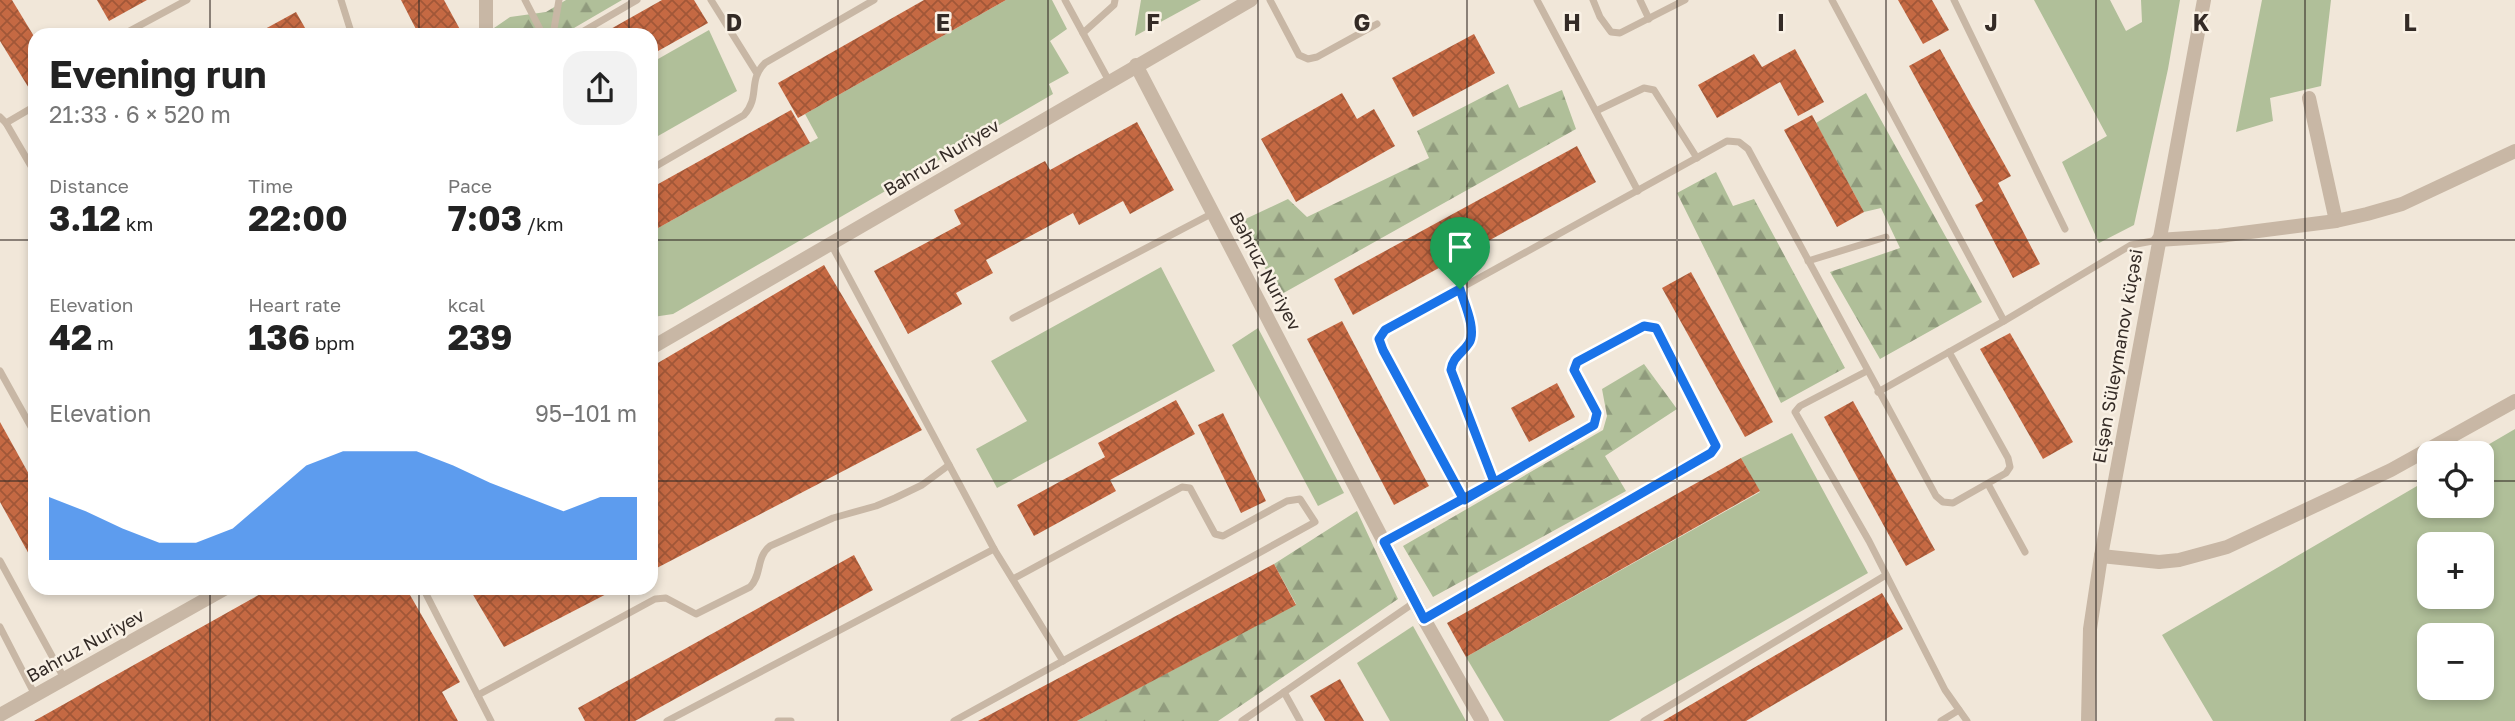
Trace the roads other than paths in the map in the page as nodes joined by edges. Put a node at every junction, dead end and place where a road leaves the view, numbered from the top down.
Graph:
1 (187, 0) edge
2 (341, 0) edge
3 (486, 0) edge
4 (525, 0) edge
5 (559, 0) edge
6 (637, 0) edge
7 (711, 0) edge
8 (874, 0) edge
9 (1065, 0) edge
10 (1115, 0) edge
11 (1251, 0) edge
12 (1270, 0) edge
13 (1537, 0) edge
14 (1593, 0) edge
15 (1640, 0) edge
16 (1685, 0) edge
17 (1832, 0) edge
18 (1954, 0) edge
19 (2204, 0) edge
20 (1649, 19) junction
21 (1377, 24) dead end
22 (135, 28) edge
23 (350, 28) edge
24 (486, 28) edge
25 (539, 28) edge
26 (554, 28) edge
27 (589, 28) edge
28 (1083, 33) junction
29 (1136, 65) junction
30 (756, 72) junction
31 (1109, 81) junction
32 (2309, 98) dead end
33 (28, 109) edge
34 (1596, 111) junction
35 (3, 120) edge
36 (2515, 150) edge
37 (1697, 158) junction
38 (28, 161) edge
39 (658, 165) edge
40 (1638, 191) junction
41 (1213, 212) junction
42 (2336, 221) junction
43 (2065, 229) dead end
44 (1886, 237) dead end
45 (2158, 240) junction
46 (831, 244) junction
47 (1808, 261) junction
48 (1460, 289) junction
49 (1013, 318) dead end
50 (2004, 321) junction
51 (658, 344) edge
52 (1949, 352) junction
53 (0, 371) edge
54 (1867, 371) junction
55 (1878, 392) junction
56 (2515, 401) edge
57 (28, 421) edge
58 (949, 465) junction
59 (1494, 482) junction
60 (1988, 484) junction
61 (1464, 500) junction
62 (1384, 542) junction
63 (994, 549) junction
64 (2025, 552) dead end
65 (2101, 556) junction
66 (0, 561) edge
67 (1886, 575) junction
68 (1013, 579) junction
69 (214, 595) edge
70 (427, 595) edge
71 (1415, 602) junction
72 (1424, 619) junction
73 (0, 627) edge
74 (1063, 661) junction
75 (64, 679) junction
76 (1284, 692) junction
77 (35, 695) junction
78 (478, 695) junction
79 (1959, 710) junction
80 (0, 715) edge
81 (491, 721) edge
82 (667, 721) edge
83 (778, 721) edge
84 (791, 721) edge
85 (954, 721) edge
86 (1242, 721) edge
87 (1300, 721) edge
88 (1482, 721) edge
89 (1644, 721) edge
90 (1941, 721) edge
91 (1967, 721) edge
92 (2088, 721) edge

1 - 22 lane
2 - 23 lane
3 - 24 street
4 - 25 lane
5 - 26 lane
6 - 27 lane
7 - 30 lane
8 - 30 lane
9 - 28 lane
10 - 28 lane
11 - 29 street, Bahruz Nuriyev
12 - 21 lane
13 - 34 lane
14 - 20 lane
15 - 20 lane
16 - 20 lane
17 - 50 lane
18 - 43 lane
19 - 45 street, Elşən Süleymanov küçəsi
28 - 31 lane
29 - 31 street, Bahruz Nuriyev
29 - 41 street, Bəhruz Nuriyev
30 - 39 lane
31 - 46 street, Bahruz Nuriyev
32 - 42 street
33 - 35 lane
34 - 37 lane
34 - 40 lane
35 - 38 lane
36 - 42 street
37 - 40 lane
37 - 47 lane
40 - 48 lane
41 - 49 lane
41 - 62 street, Bəhruz Nuriyev
42 - 45 street
44 - 47 lane
45 - 50 lane
45 - 65 street, Elşən Süleymanov küçəsi
46 - 51 street, Bahruz Nuriyev
46 - 58 lane
47 - 54 lane
48 - 59 lane
48 - 61 lane
50 - 52 lane
52 - 55 lane
52 - 60 lane
53 - 57 lane
54 - 55 lane
54 - 67 lane
55 - 60 lane
56 - 65 street
58 - 63 lane
58 - 78 lane
59 - 61 lane
59 - 72 lane
60 - 64 lane
61 - 62 lane
62 - 71 street, Bəhruz Nuriyev
63 - 68 lane
63 - 82 lane
65 - 92 street, Elşən Süleymanov küçəsi
66 - 75 lane
67 - 79 lane
67 - 89 lane
68 - 74 lane
68 - 74 lane
69 - 75 street, Bahruz Nuriyev
70 - 78 lane
71 - 72 street, Bəhruz Nuriyev
71 - 76 lane
72 - 88 street, Bəhruz Nuriyev
73 - 77 lane
74 - 85 lane
75 - 77 street, Bahruz Nuriyev
76 - 86 lane
76 - 87 lane
77 - 80 street, Bahruz Nuriyev
78 - 81 lane
79 - 90 lane
79 - 91 lane
83 - 84 lane

